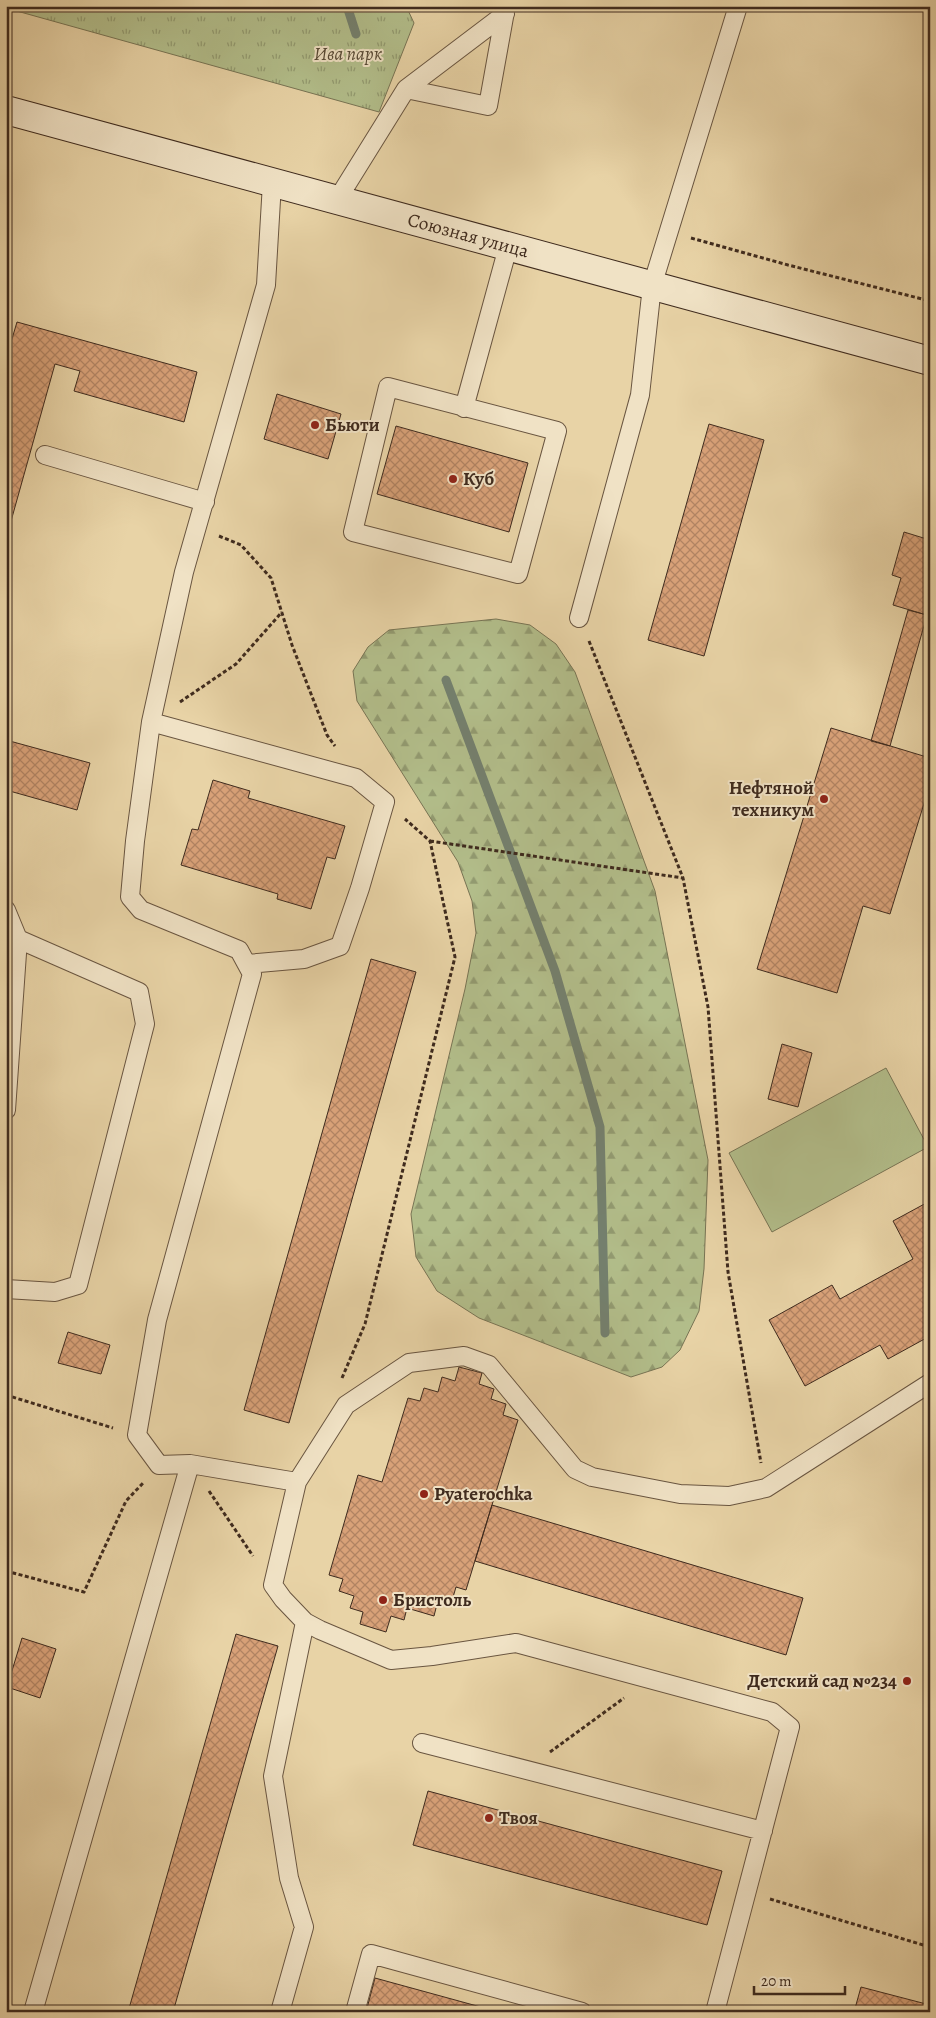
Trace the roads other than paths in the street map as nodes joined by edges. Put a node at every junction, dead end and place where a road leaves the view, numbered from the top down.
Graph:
1 (738, 6) edge
2 (505, 10) edge
3 (406, 89) junction
4 (6, 110) edge
5 (272, 183) junction
6 (337, 200) junction
7 (508, 247) junction
8 (652, 286) junction
9 (930, 361) edge
10 (464, 408) junction
11 (45, 455) dead end
12 (205, 502) junction
13 (580, 618) road end
14 (151, 722) junction
15 (6, 910) edge
16 (18, 939) junction
17 (247, 964) junction
18 (6, 1110) edge
19 (6, 1289) edge
20 (930, 1383) edge
21 (190, 1464) junction
22 (296, 1482) junction
23 (305, 1622) junction
24 (422, 1743) dead end
25 (763, 1831) junction
26 (33, 2012) edge
27 (280, 2012) edge
28 (356, 2012) edge
29 (582, 2012) edge
30 (715, 2012) edge

1 - 8 lane
2 - 3 lane
2 - 3 lane
3 - 6 lane
4 - 5 main road, Союзная улица
5 - 6 main road, Союзная улица
5 - 12 lane
6 - 7 main road, Союзная улица
7 - 8 main road, Союзная улица
7 - 10 lane
8 - 9 main road, Союзная улица
8 - 13 lane
10 - 10 lane
11 - 12 lane
12 - 14 lane
14 - 17 lane
14 - 17 lane
15 - 16 lane
16 - 18 lane
16 - 19 lane
17 - 21 lane
20 - 22 lane
21 - 22 lane
21 - 26 lane
22 - 23 lane
23 - 25 lane
23 - 27 lane
24 - 25 lane
25 - 30 lane
28 - 29 lane

